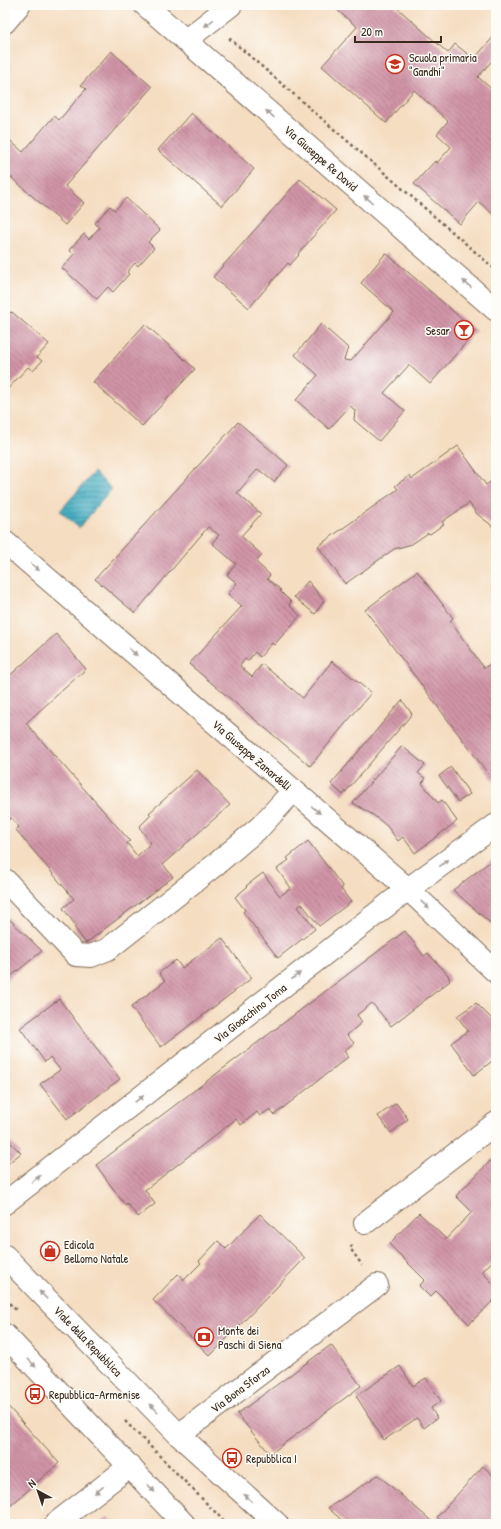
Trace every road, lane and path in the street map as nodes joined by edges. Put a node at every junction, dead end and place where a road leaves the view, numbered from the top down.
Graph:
1 (19, 5) edge
2 (146, 5) edge
3 (232, 5) edge
4 (5, 22) edge
5 (228, 37) dead end
6 (186, 40) junction
7 (496, 270) edge
8 (496, 310) edge
9 (5, 542) edge
10 (293, 791) junction
11 (496, 825) edge
12 (5, 880) edge
13 (408, 889) junction
14 (496, 972) edge
15 (496, 1123) edge
16 (5, 1203) edge
17 (365, 1223) joint
18 (5, 1256) edge
19 (377, 1285) joint
20 (5, 1335) edge
21 (179, 1435) junction
22 (130, 1466) junction
23 (55, 1524) edge
24 (184, 1524) edge
25 (277, 1524) edge

1 - 4 street
2 - 6 street, Via Giuseppe Re David
3 -> 6 street
5 - 7 path
8 -> 6 street, Via Giuseppe Re David
9 -> 10 street, Via Giuseppe Zanardelli
10 - 12 street
10 -> 13 street, Via Giuseppe Zanardelli
13 -> 11 street, Via Gioacchino Toma
13 -> 14 street, Via Giuseppe Zanardelli
16 -> 13 street, Via Gioacchino Toma
15 - 17 street
17 - 19 path
21 -> 18 street, Viale della Repubblica
19 - 21 street, Via Bona Sforza
20 -> 22 street
25 -> 21 street, Viale della Repubblica
22 -> 23 street
22 -> 24 street

